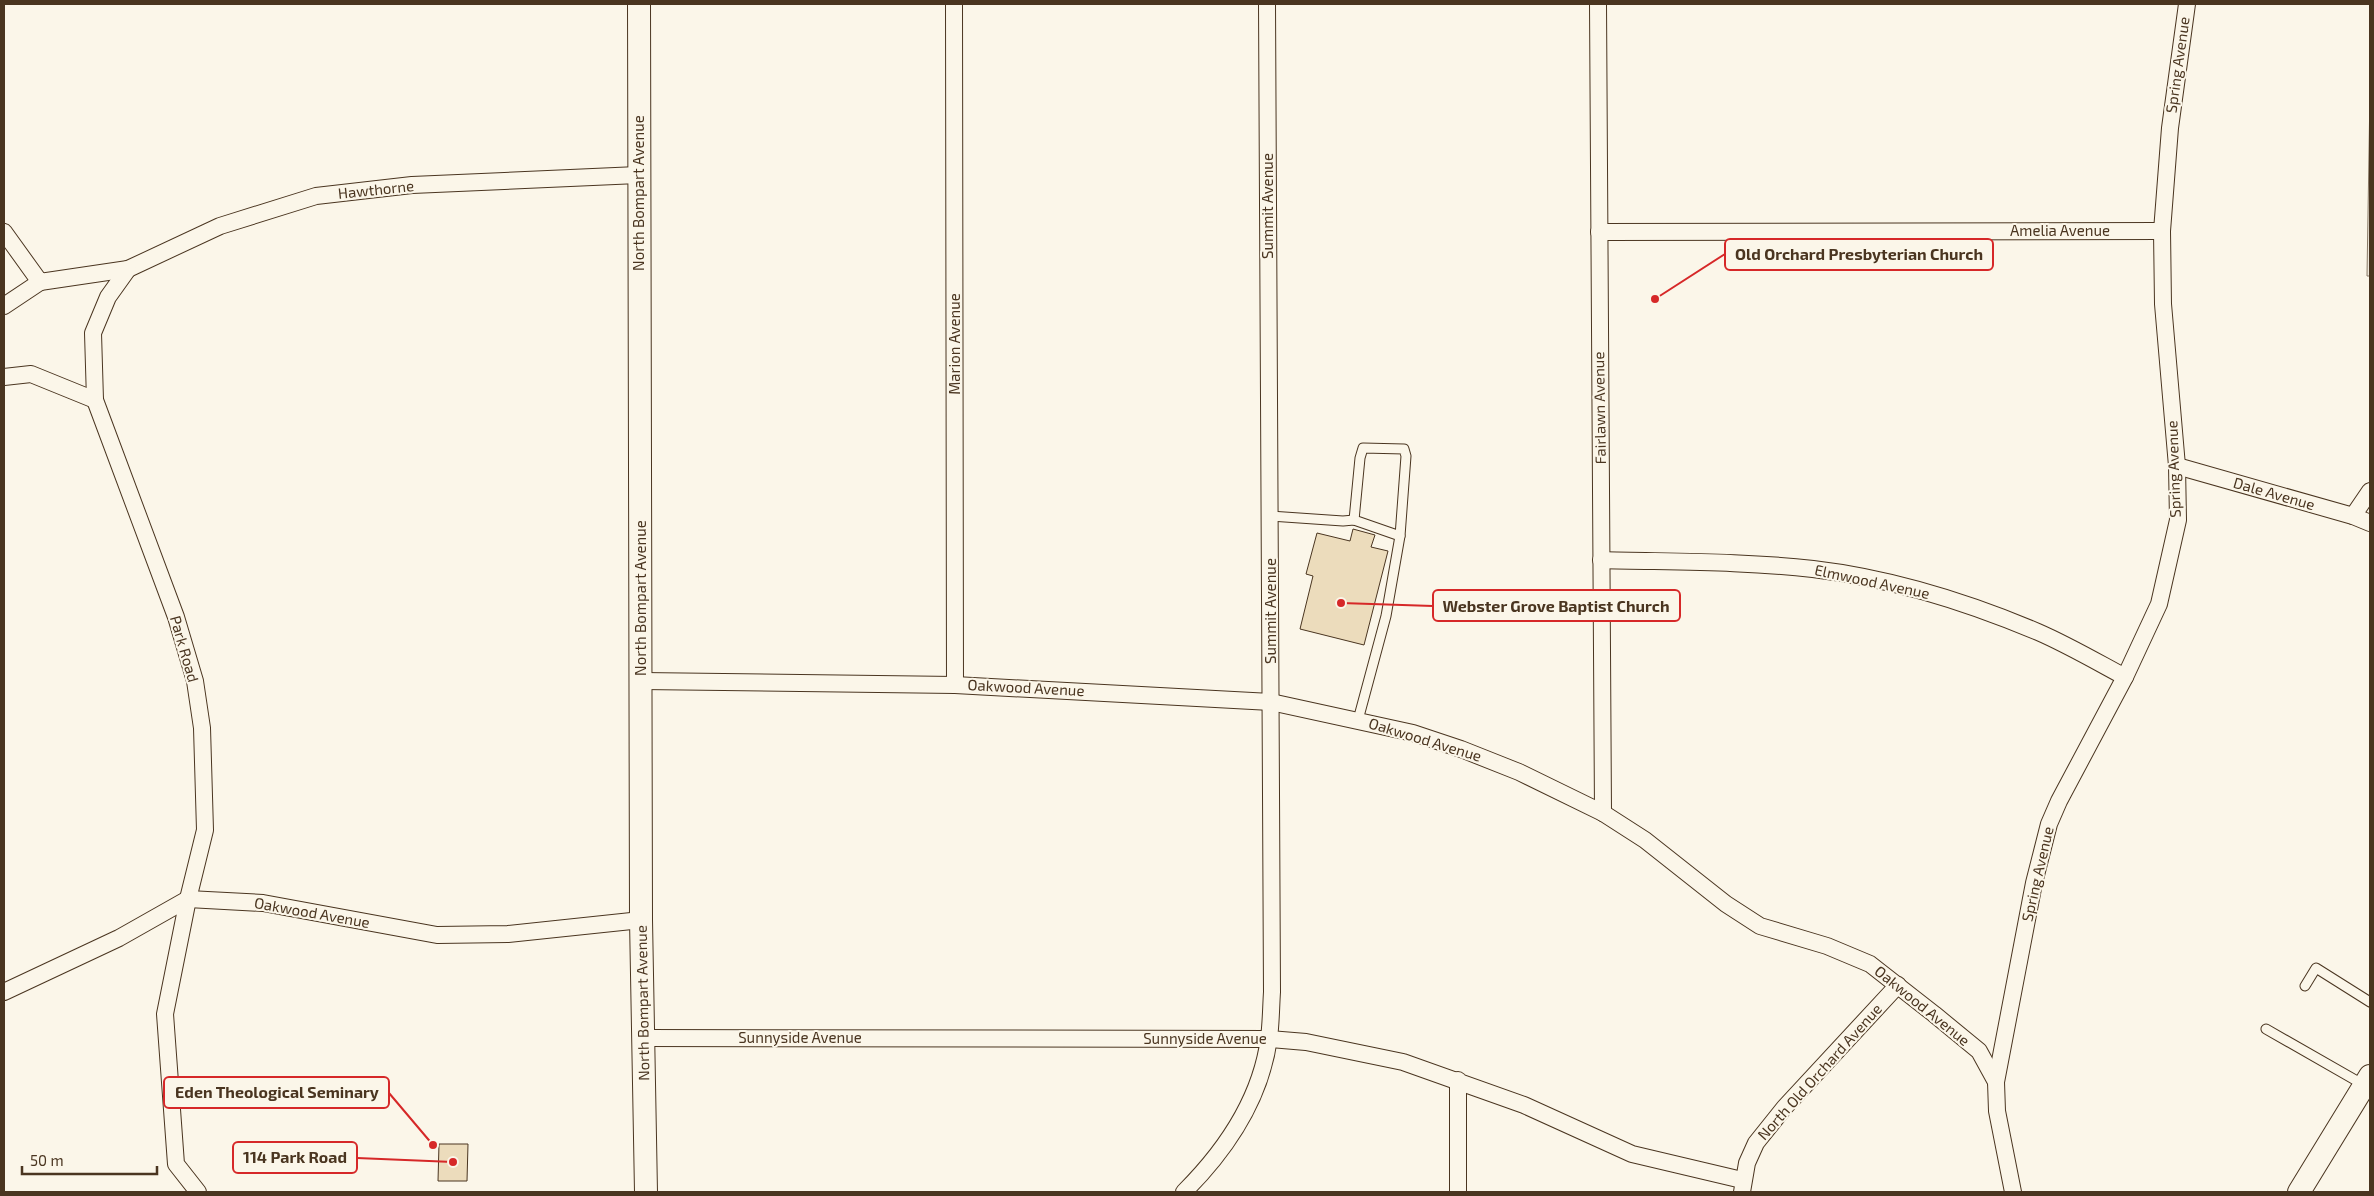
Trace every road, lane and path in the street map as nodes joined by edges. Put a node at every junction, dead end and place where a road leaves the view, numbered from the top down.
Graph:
1 (639, 4) edge
2 (954, 4) edge
3 (1267, 4) edge
4 (1598, 4) edge
5 (2187, 4) edge
6 (638, 175) junction
7 (2162, 231) junction
8 (4, 232) edge
9 (1598, 232) junction
10 (128, 269) junction
11 (40, 282) junction
12 (4, 306) edge
13 (4, 378) edge
14 (95, 400) junction
15 (2177, 466) junction
16 (2370, 491) edge
17 (1270, 516) junction
18 (2353, 516) junction
19 (1354, 520) junction
20 (2370, 523) edge
21 (1400, 536) junction
22 (1602, 560) junction
23 (2125, 677) junction
24 (642, 681) junction
25 (955, 685) junction
26 (1271, 702) junction
27 (1358, 720) junction
28 (1603, 813) junction
29 (188, 900) junction
30 (641, 920) junction
31 (1898, 985) junction
32 (2305, 986) dead end
33 (4, 992) edge
34 (2370, 1002) edge
35 (2266, 1029) dead end
36 (644, 1038) junction
37 (1269, 1039) junction
38 (1458, 1080) junction
39 (2367, 1081) edge
40 (1996, 1082) junction
41 (1742, 1186) edge
42 (198, 1192) edge
43 (646, 1192) edge
44 (1184, 1192) edge
45 (1458, 1192) edge
46 (2013, 1192) edge
47 (2298, 1192) edge

1 - 6 street, North Bompart Avenue
2 - 25 street, Marion Avenue
3 - 17 street, Summit Avenue
4 - 9 street, Fairlawn Avenue
5 - 7 street, Spring Avenue
6 - 10 street, Hawthorne
6 - 24 street, North Bompart Avenue
7 - 9 street, Amelia Avenue
7 - 15 street, Spring Avenue
8 - 11 street
9 - 22 street, Fairlawn Avenue
10 - 11 street
10 - 14 street, Park Road
11 - 12 street
13 - 14 street
14 - 29 street, Park Road
15 - 18 street, Dale Avenue
15 - 23 street, Spring Avenue
16 - 18 street
17 - 19 lane
17 - 26 street, Summit Avenue
18 - 20 street, Dale Avenue
19 - 21 lane
19 - 21 lane
21 - 27 lane
22 - 23 street, Elmwood Avenue
22 - 28 street, Fairlawn Avenue
23 - 40 street, Spring Avenue
24 - 25 street, Oakwood Avenue
24 - 30 street, North Bompart Avenue
25 - 26 street, Oakwood Avenue
26 - 27 street, Oakwood Avenue
26 - 37 street, Summit Avenue
27 - 28 street, Oakwood Avenue
28 - 31 street, Oakwood Avenue
29 - 30 street, Oakwood Avenue
29 - 33 street
29 - 42 street, Park Road
30 - 36 street, North Bompart Avenue
31 - 40 street, Oakwood Avenue
31 - 41 street, North Old Orchard Avenue
32 - 34 lane
35 - 39 lane
36 - 37 street, Sunnyside Avenue
36 - 43 street, North Bompart Avenue
37 - 38 street, Sunnyside Avenue
37 - 44 street, Summit Avenue
38 - 41 street, Sunnyside Avenue
38 - 45 street
39 - 47 street
40 - 46 street, Oakwood Avenue

